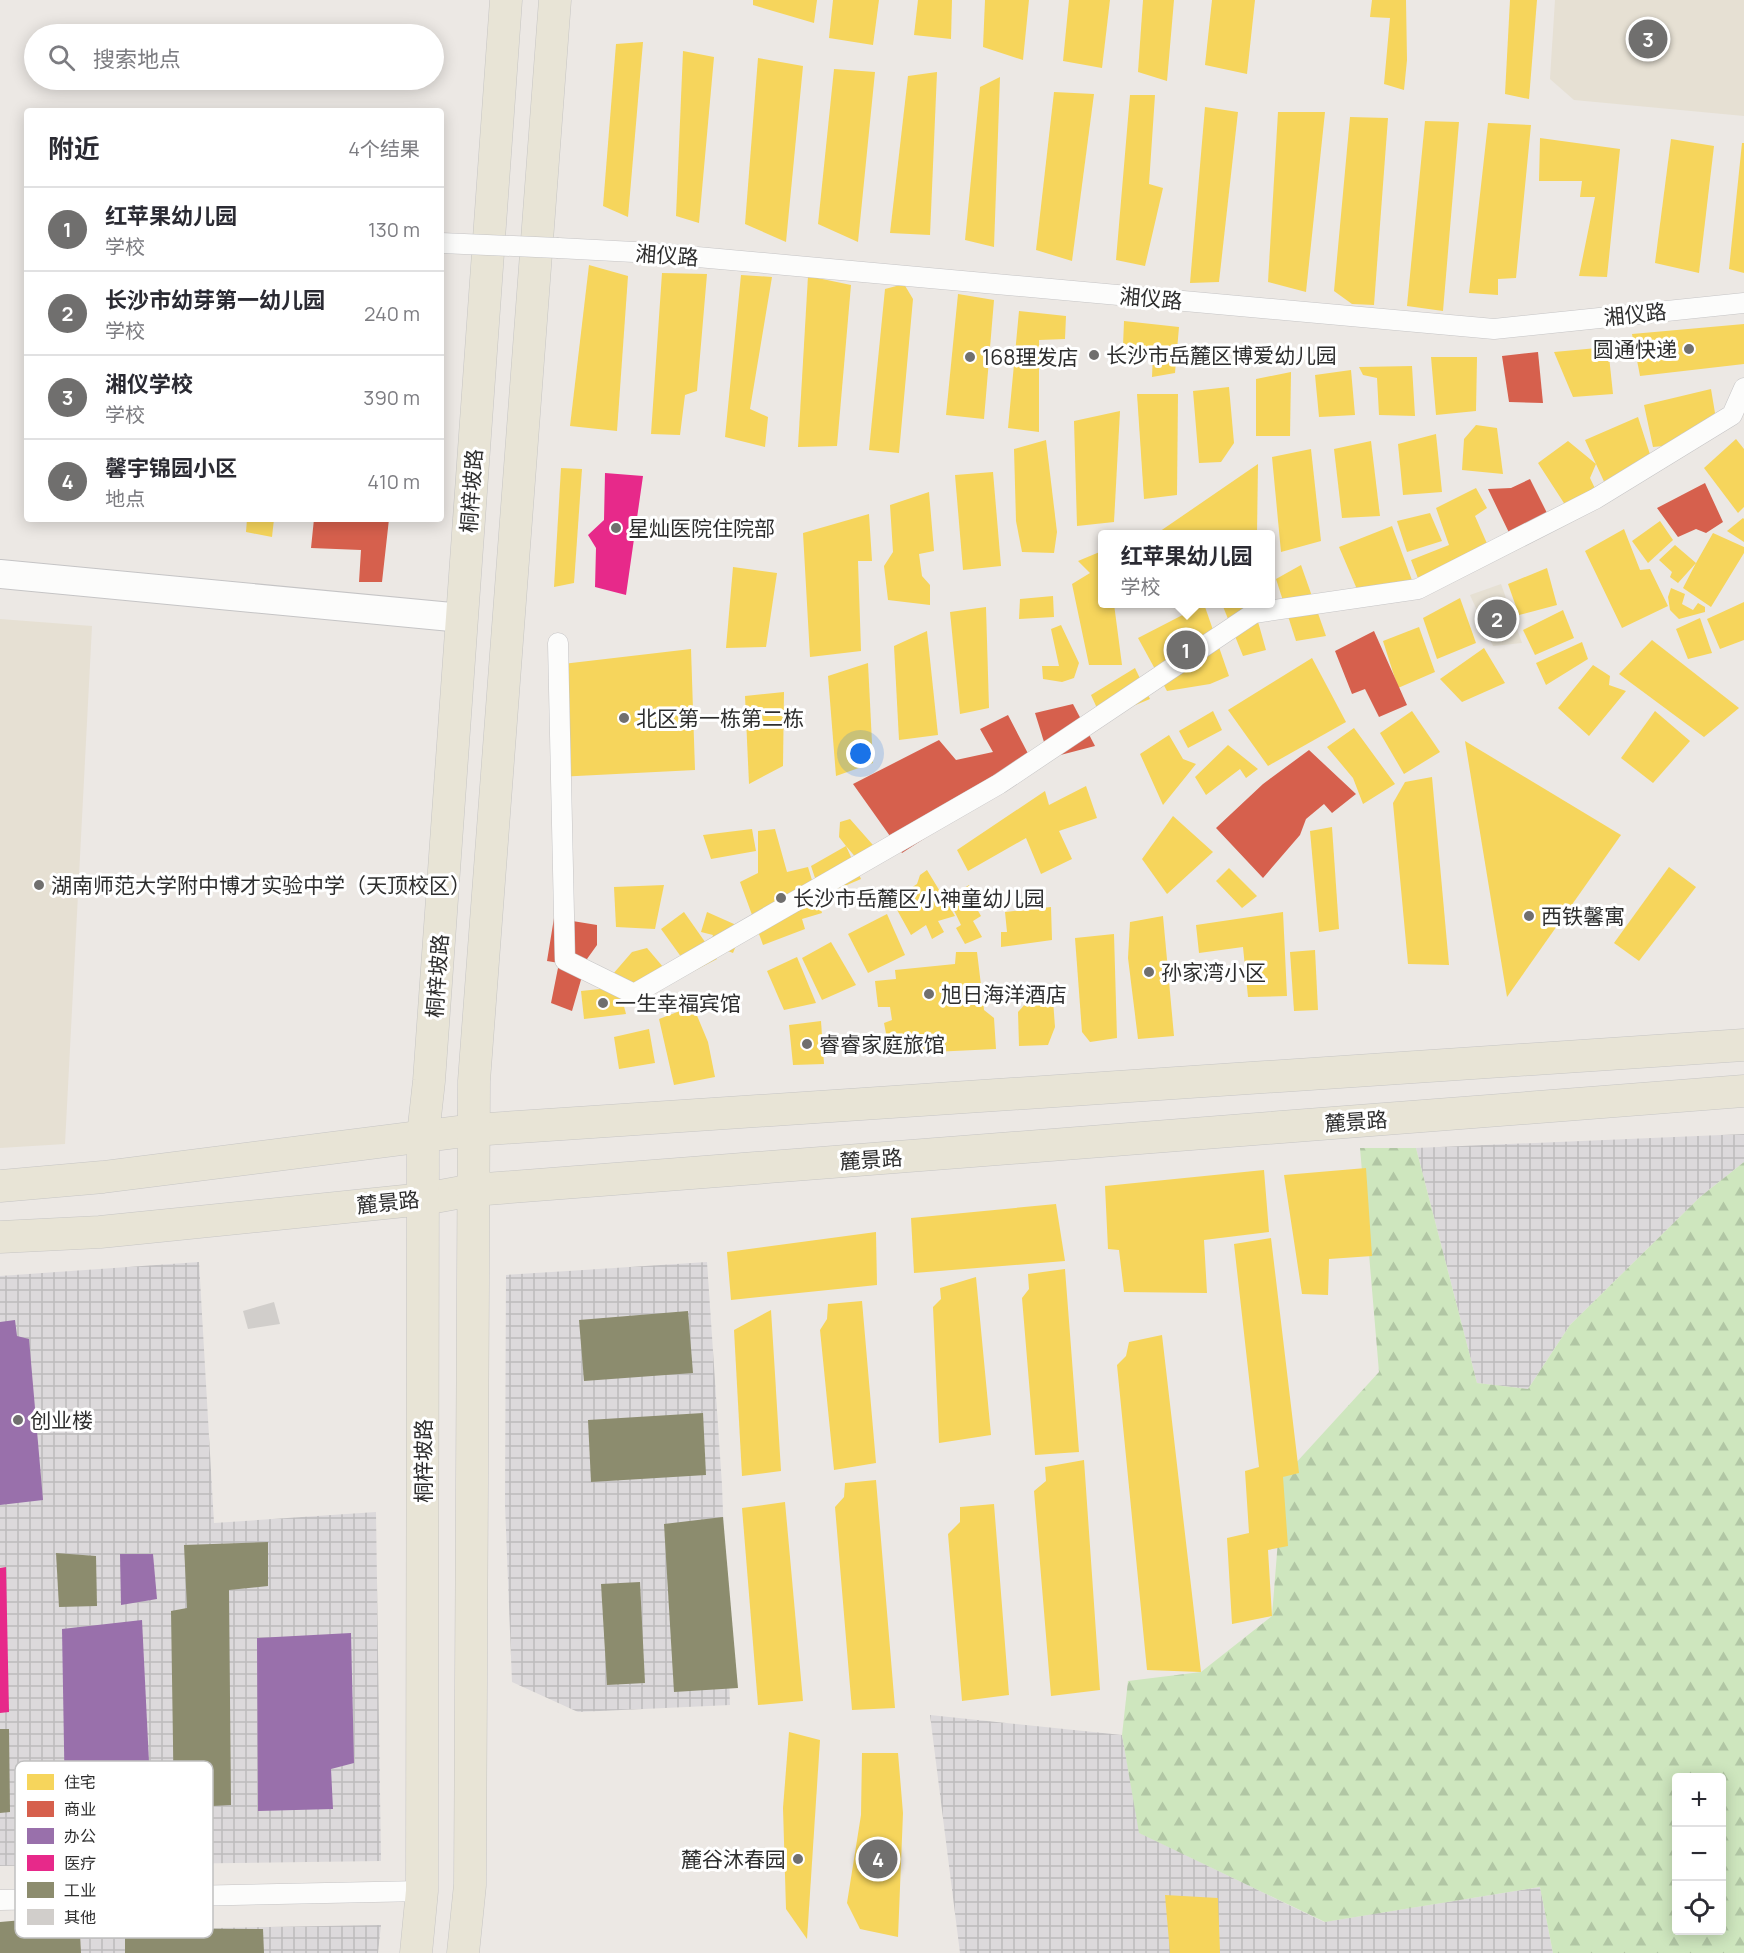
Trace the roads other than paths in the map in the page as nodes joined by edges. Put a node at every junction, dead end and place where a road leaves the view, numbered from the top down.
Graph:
1 (506, 0) edge
2 (555, 0) edge
3 (444, 243) edge
4 (1744, 303) edge
5 (1744, 388) edge
6 (0, 574) edge
7 (0, 593) edge
8 (462, 627) junction
9 (558, 643) dead end
10 (1744, 1045) edge
11 (1744, 1091) edge
12 (473, 1130) junction
13 (423, 1135) junction
14 (0, 1186) edge
15 (473, 1190) junction
16 (424, 1199) junction
17 (0, 1237) edge
18 (422, 1890) junction
19 (213, 1895) edge
20 (0, 1900) edge
21 (15, 1900) edge
22 (416, 1953) edge
23 (463, 1953) edge

1 - 8 main road, 桐梓坡路
2 - 12 main road
3 - 4 street, 湘仪路, bridge
5 - 9 street
6 - 8 street
7 - 8 street
8 - 13 main road, 桐梓坡路
10 - 12 main road
11 - 15 main road, 麓景路
12 - 13 main road
12 - 15 main road
13 - 14 main road
13 - 16 main road, 桐梓坡路
15 - 16 main road, 麓景路
15 - 23 main road
16 - 17 main road, 麓景路
16 - 18 main road, 桐梓坡路
18 - 19 street
18 - 22 main road, 桐梓坡路
20 - 21 street

